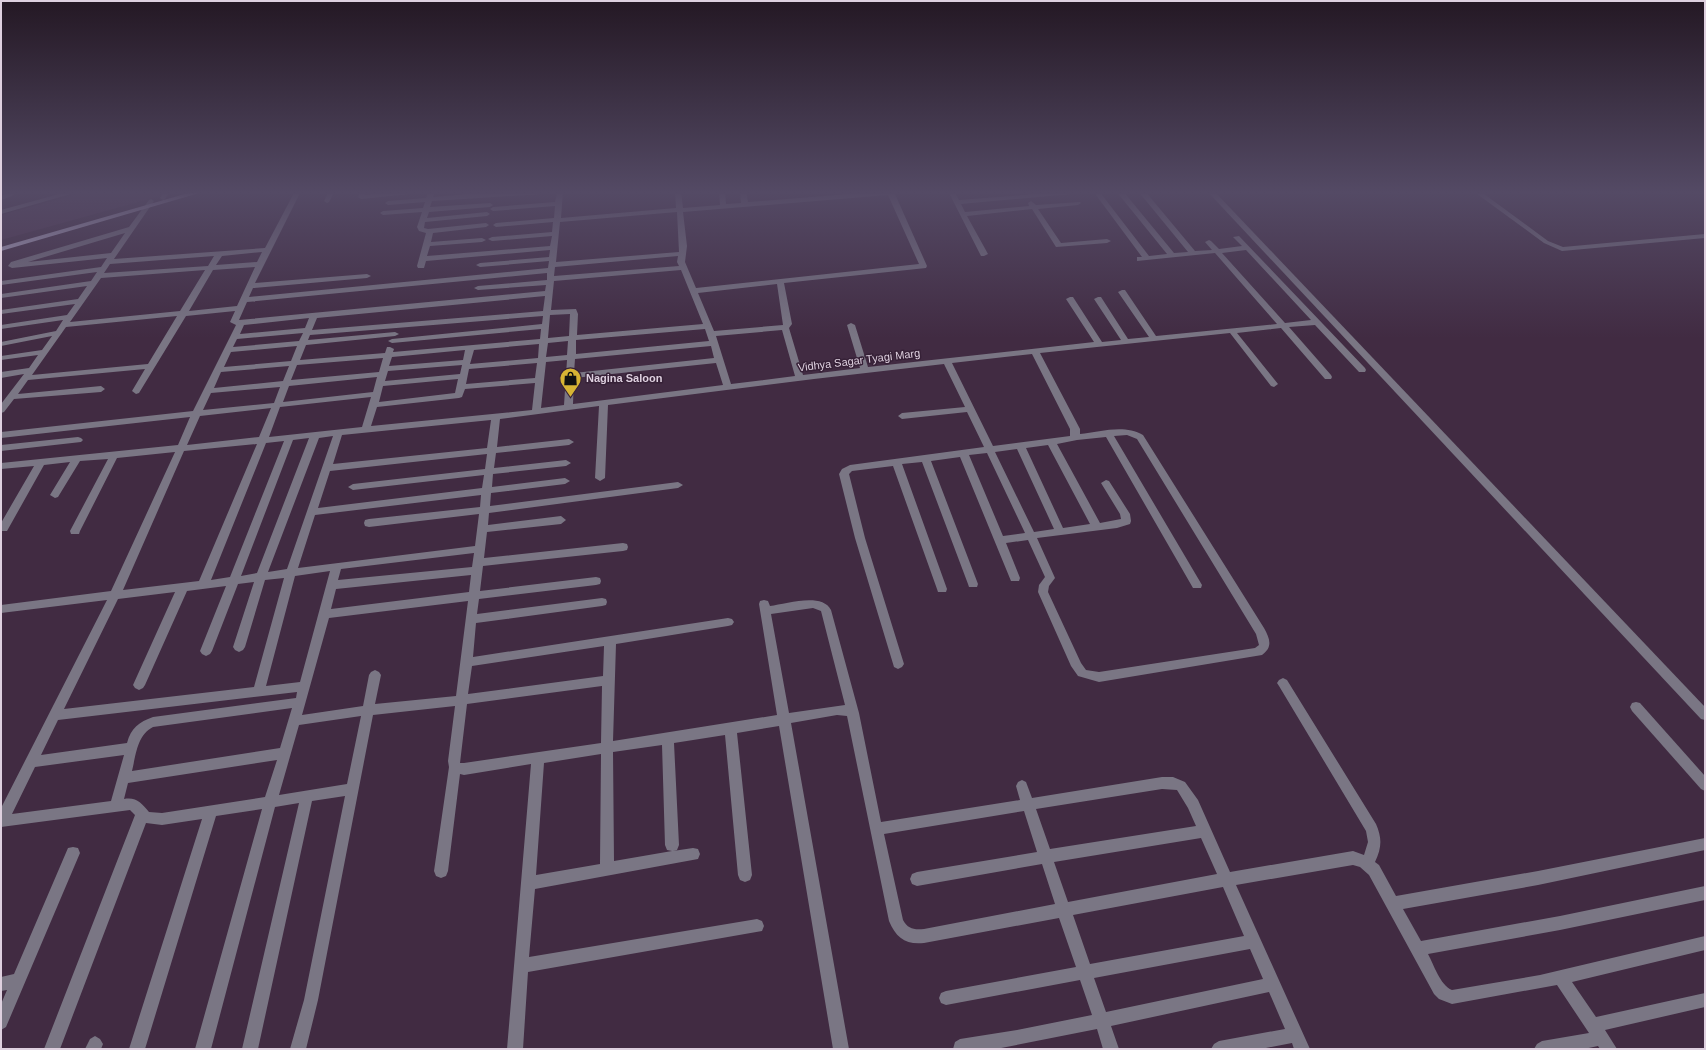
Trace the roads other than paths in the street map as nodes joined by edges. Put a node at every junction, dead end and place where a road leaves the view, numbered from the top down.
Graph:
1 (28, 240) edge
2 (93, 240) edge
3 (125, 240) edge
4 (273, 240) edge
5 (428, 240) edge
6 (482, 240) dead end
7 (555, 240) edge
8 (682, 240) edge
9 (911, 240) edge
10 (977, 240) edge
11 (1056, 240) edge
12 (1130, 240) edge
13 (1160, 240) edge
14 (1182, 240) edge
15 (1240, 240) edge
16 (1256, 240) edge
17 (1543, 240) edge
18 (1661, 240) edge
19 (1106, 241) dead end
20 (1209, 242) dead end
21 (427, 244) junction
22 (1, 248) edge
23 (554, 248) junction
24 (1248, 248) junction
25 (268, 250) junction
26 (1217, 251) junction
27 (1193, 253) junction
28 (219, 254) junction
29 (682, 254) junction
30 (984, 254) dead end
31 (1172, 255) junction
32 (112, 258) junction
33 (260, 264) junction
34 (480, 265) dead end
35 (210, 268) junction
36 (683, 268) junction
37 (104, 269) junction
38 (551, 271) junction
39 (99, 276) junction
40 (367, 276) dead end
41 (780, 281) junction
42 (1, 283) edge
43 (94, 283) junction
44 (251, 286) junction
45 (478, 288) dead end
46 (692, 290) junction
47 (1122, 292) dead end
48 (549, 293) junction
49 (1, 296) edge
50 (1070, 299) dead end
51 (1098, 299) dead end
52 (245, 300) junction
53 (81, 301) junction
54 (241, 308) junction
55 (1, 312) edge
56 (547, 312) junction
57 (182, 314) junction
58 (314, 315) junction
59 (69, 317) junction
60 (1317, 322) junction
61 (241, 323) junction
62 (64, 324) junction
63 (398, 325) junction
64 (851, 325) dead end
65 (545, 326) junction
66 (1284, 326) junction
67 (1, 327) edge
68 (785, 327) junction
69 (709, 330) junction
70 (308, 331) junction
71 (1232, 331) junction
72 (57, 333) junction
73 (234, 337) junction
74 (394, 338) junction
75 (572, 339) junction
76 (1154, 339) junction
77 (544, 341) junction
78 (303, 342) junction
79 (1126, 342) junction
80 (714, 343) junction
81 (1, 344) edge
82 (1100, 345) junction
83 (470, 347) junction
84 (228, 350) junction
85 (45, 352) junction
86 (1035, 352) junction
87 (389, 354) junction
88 (571, 357) junction
89 (1, 358) edge
90 (542, 360) junction
91 (720, 360) junction
92 (947, 361) junction
93 (294, 363) junction
94 (466, 364) junction
95 (151, 366) junction
96 (31, 370) junction
97 (218, 370) junction
98 (1362, 370) dead end
99 (383, 371) junction
100 (865, 371) junction
101 (1, 374) edge
102 (464, 376) junction
103 (570, 376) junction
104 (1328, 376) dead end
105 (24, 378) junction
106 (800, 378) junction
107 (539, 380) junction
108 (286, 384) junction
109 (380, 384) junction
110 (1274, 384) dead end
111 (462, 387) junction
112 (728, 388) junction
113 (101, 389) dead end
114 (136, 391) dead end
115 (208, 391) junction
116 (377, 394) junction
117 (11, 396) junction
118 (604, 403) junction
119 (277, 405) junction
120 (373, 405) junction
121 (2, 407) edge
122 (568, 408) junction
123 (969, 409) junction
124 (536, 412) junction
125 (196, 414) junction
126 (496, 416) junction
127 (902, 416) dead end
128 (366, 430) junction
129 (339, 432) junction
130 (1, 434) edge
131 (315, 434) junction
132 (1108, 434) junction
133 (290, 437) junction
134 (1075, 437) junction
135 (78, 440) dead end
136 (262, 440) junction
137 (569, 442) dead end
138 (1051, 442) junction
139 (1020, 446) junction
140 (1, 448) edge
141 (181, 448) junction
142 (492, 450) junction
143 (988, 450) junction
144 (964, 454) junction
145 (114, 455) junction
146 (925, 458) junction
147 (77, 459) junction
148 (896, 462) junction
149 (40, 463) junction
150 (566, 463) dead end
151 (3, 468) edge
152 (327, 468) junction
153 (489, 472) junction
154 (600, 478) dead end
155 (565, 482) dead end
156 (1106, 483) dead end
157 (678, 485) dead end
158 (353, 488) dead end
159 (487, 490) junction
160 (55, 495) dead end
161 (484, 510) junction
162 (312, 512) junction
163 (561, 520) dead end
164 (368, 523) dead end
165 (1097, 527) junction
166 (3, 528) dead end
167 (482, 529) junction
168 (75, 531) dead end
169 (1060, 531) junction
170 (1030, 535) junction
171 (999, 540) junction
172 (623, 547) dead end
173 (479, 549) junction
174 (337, 566) junction
175 (477, 567) junction
176 (291, 572) junction
177 (261, 577) junction
178 (1015, 578) dead end
179 (232, 581) junction
180 (596, 581) dead end
181 (973, 584) dead end
182 (202, 585) junction
183 (332, 585) junction
184 (1197, 585) dead end
185 (182, 587) junction
186 (942, 589) dead end
187 (115, 595) junction
188 (474, 595) junction
189 (602, 602) dead end
190 (1, 609) edge
191 (324, 614) junction
192 (472, 619) junction
193 (728, 622) dead end
194 (611, 640) junction
195 (239, 647) dead end
196 (206, 651) dead end
197 (468, 662) junction
198 (898, 664) dead end
199 (375, 675) dead end
200 (608, 680) junction
201 (1283, 683) dead end
202 (138, 685) dead end
203 (305, 686) junction
204 (259, 690) junction
205 (462, 700) junction
206 (300, 702) junction
207 (1636, 706) dead end
208 (369, 710) junction
209 (853, 713) junction
210 (55, 715) junction
211 (1705, 715) edge
212 (784, 719) junction
213 (294, 721) junction
214 (730, 729) junction
215 (668, 738) junction
216 (132, 748) junction
217 (607, 748) junction
218 (285, 753) junction
219 (538, 758) junction
220 (31, 762) junction
221 (455, 768) junction
222 (124, 778) junction
223 (1705, 785) edge
224 (1022, 786) dead end
225 (352, 789) junction
226 (307, 796) junction
227 (270, 802) junction
228 (116, 805) junction
229 (1028, 805) junction
230 (211, 812) junction
231 (142, 815) junction
232 (1, 821) edge
233 (876, 829) junction
234 (1206, 831) junction
235 (1705, 844) edge
236 (672, 845) dead end
237 (73, 853) dead end
238 (693, 854) dead end
239 (1046, 857) junction
240 (1367, 863) junction
241 (607, 869) junction
242 (441, 871) dead end
243 (745, 875) dead end
244 (917, 879) dead end
245 (1226, 879) junction
246 (528, 883) junction
247 (1705, 893) edge
248 (1393, 904) junction
249 (1064, 910) junction
250 (757, 926) dead end
251 (1254, 941) junction
252 (1705, 943) edge
253 (1417, 949) junction
254 (522, 966) junction
255 (1085, 973) junction
256 (1560, 977) junction
257 (18, 981) junction
258 (1, 984) edge
259 (1273, 984) junction
260 (946, 998) dead end
261 (1705, 1000) edge
262 (1101, 1019) junction
263 (1, 1022) edge
264 (1593, 1025) junction
265 (1296, 1035) junction
266 (1606, 1044) edge
267 (960, 1047) dead end
268 (52, 1049) edge
269 (137, 1049) edge
270 (203, 1049) edge
271 (250, 1049) edge
272 (298, 1049) edge
273 (515, 1049) edge
274 (841, 1049) edge
275 (1111, 1049) edge
276 (1220, 1049) edge
277 (1302, 1049) edge
278 (1542, 1049) edge

1 - 22 main road
2 - 32 street
3 - 32 street
4 - 25 street
5 - 21 street
6 - 21 street
7 - 23 street
8 - 29 street
9 - 41 street
10 - 30 street
11 - 19 street
12 - 31 street
13 - 31 street
14 - 27 street
15 - 24 street
16 - 211 street
17 - 18 street
20 - 26 street
21 - 23 street
23 - 38 street
24 - 26 street
24 - 60 street
25 - 28 street
25 - 33 street
26 - 27 street
26 - 66 street
27 - 31 street
28 - 32 street
28 - 35 street
29 - 36 street
29 - 38 street
32 - 37 street
33 - 35 street
33 - 44 street
34 - 38 street
35 - 39 street
35 - 57 street
36 - 38 street
36 - 46 street
37 - 39 street
37 - 42 street
38 - 45 street
38 - 48 street
38 - 52 street
39 - 43 street
40 - 44 street
41 - 46 street
41 - 68 street
43 - 49 street
43 - 53 street
44 - 52 street
46 - 69 street
47 - 76 street
48 - 56 street
48 - 58 street
50 - 82 street
51 - 79 street
52 - 54 street
53 - 55 street
53 - 59 street
54 - 57 street
54 - 61 street
56 - 63 street
56 - 65 street
56 - 75 street
57 - 62 street
57 - 95 street
58 - 61 street
58 - 70 street
59 - 62 street
59 - 67 street
60 - 66 street, Vidhya Sagar Tyagi Marg
60 - 98 street
61 - 73 street
62 - 72 street
63 - 70 street
63 - 74 street
64 - 100 street
65 - 74 street
65 - 77 street
66 - 71 street, Vidhya Sagar Tyagi Marg
66 - 104 street
68 - 69 street
68 - 106 street
69 - 75 street
69 - 80 street
70 - 73 street
70 - 78 street
71 - 76 street, Vidhya Sagar Tyagi Marg
71 - 110 street
72 - 81 street
72 - 85 street
73 - 84 street
74 - 78 street
74 - 87 street
75 - 77 street
75 - 88 street
76 - 79 street, Vidhya Sagar Tyagi Marg
77 - 83 street
77 - 90 street
78 - 84 street
78 - 93 street
79 - 82 street, Vidhya Sagar Tyagi Marg
80 - 88 street
80 - 91 street
82 - 86 street, Vidhya Sagar Tyagi Marg
83 - 87 street
83 - 94 street
84 - 97 street
85 - 89 street
85 - 96 street
86 - 92 street, Vidhya Sagar Tyagi Marg
86 - 134 street
87 - 93 street
87 - 99 street
88 - 90 street
88 - 103 street
90 - 94 street
90 - 107 street
91 - 103 street
91 - 112 street
92 - 100 street, Vidhya Sagar Tyagi Marg
92 - 123 street
93 - 97 street
93 - 108 street
94 - 99 street
94 - 102 street
95 - 105 street
95 - 114 street
96 - 101 street
96 - 105 street
97 - 115 street
99 - 108 street
99 - 109 street
100 - 106 street, Vidhya Sagar Tyagi Marg
102 - 109 street
102 - 111 street
103 - 122 street
105 - 117 street
106 - 112 street, Vidhya Sagar Tyagi Marg
107 - 111 street
107 - 124 street
108 - 115 street
108 - 119 street
109 - 116 street
111 - 120 street
112 - 118 street, Vidhya Sagar Tyagi Marg
113 - 117 street
115 - 125 street
116 - 119 street
116 - 120 street
117 - 121 street
118 - 122 street, Vidhya Sagar Tyagi Marg
118 - 154 street
119 - 125 street
119 - 136 street
120 - 128 street
122 - 124 street, Vidhya Sagar Tyagi Marg
123 - 127 street
123 - 143 street
124 - 126 street, Vidhya Sagar Tyagi Marg
125 - 130 street
125 - 141 street
126 - 128 street, Vidhya Sagar Tyagi Marg
126 - 142 street
128 - 129 street, Vidhya Sagar Tyagi Marg
129 - 131 street, Vidhya Sagar Tyagi Marg
129 - 152 street
131 - 133 street, Vidhya Sagar Tyagi Marg
131 - 177 street
132 - 134 street
132 - 170 street
132 - 184 street
133 - 136 street, Vidhya Sagar Tyagi Marg
133 - 179 street
134 - 138 street
135 - 140 street
136 - 141 street, Vidhya Sagar Tyagi Marg
136 - 182 street
137 - 142 street
138 - 139 street
138 - 165 street
139 - 143 street
139 - 169 street
141 - 145 street, Vidhya Sagar Tyagi Marg
141 - 187 street
142 - 152 street
142 - 153 street
143 - 144 street
143 - 170 street
144 - 146 street
144 - 171 street
145 - 147 street, Vidhya Sagar Tyagi Marg
145 - 168 street
146 - 148 street
146 - 181 street
147 - 149 street, Vidhya Sagar Tyagi Marg
147 - 160 street
148 - 186 street
148 - 198 street
149 - 151 street, Vidhya Sagar Tyagi Marg
149 - 166 street
150 - 153 street
152 - 162 street
153 - 158 street
153 - 159 street
155 - 159 street
156 - 165 street
157 - 161 street
159 - 161 street
159 - 162 street
161 - 164 street
161 - 167 street
162 - 176 street
163 - 167 street
165 - 169 street
167 - 173 street
169 - 170 street
170 - 171 street
171 - 178 street
172 - 175 street
173 - 174 street
173 - 175 street
174 - 176 street
174 - 183 street
175 - 183 street
175 - 188 street
176 - 177 street
176 - 204 street
177 - 179 street
177 - 195 street
179 - 182 street
179 - 196 street
180 - 188 street
182 - 185 street
183 - 191 street
185 - 187 street
185 - 202 street
187 - 190 street
187 - 210 street
188 - 191 street
188 - 192 street
189 - 192 street
191 - 203 street
192 - 197 street
193 - 194 street
194 - 197 street
194 - 200 street
197 - 205 street
199 - 208 street
200 - 205 street
200 - 217 street
201 - 240 street
203 - 204 street
203 - 206 street
204 - 210 street
205 - 208 street
205 - 221 street
206 - 213 street
206 - 216 street
207 - 223 street
208 - 213 street
208 - 225 street
209 - 212 street
209 - 212 street
209 - 233 street
210 - 220 street
212 - 214 street
212 - 274 street
213 - 218 street
214 - 215 street
214 - 243 street
215 - 217 street
215 - 236 street
216 - 220 street
216 - 222 street
217 - 219 street
217 - 241 street
218 - 222 street
218 - 227 street
219 - 221 street
219 - 246 street
220 - 232 street
221 - 242 street
222 - 228 street
224 - 229 street
225 - 226 street
225 - 272 street
226 - 227 street
226 - 271 street
227 - 230 street
227 - 270 street
228 - 231 street
228 - 232 street
229 - 233 street
229 - 234 street
229 - 239 street
230 - 231 street
230 - 269 street
231 - 268 street
233 - 249 street
234 - 239 street
234 - 245 street
235 - 248 street
237 - 257 street
238 - 241 street
239 - 244 street
239 - 249 street
240 - 245 street
240 - 248 street
241 - 246 street
245 - 249 street
245 - 251 street
246 - 254 street
247 - 253 street
248 - 253 street
249 - 255 street
250 - 254 street
251 - 255 street
251 - 259 street
252 - 256 street
253 - 256 street
254 - 273 street
255 - 260 street
255 - 262 street
256 - 264 street
257 - 258 street
257 - 263 street
259 - 262 street
259 - 265 street
261 - 264 street
262 - 267 street
262 - 275 street
264 - 266 street
265 - 276 street
265 - 277 street
266 - 278 street

